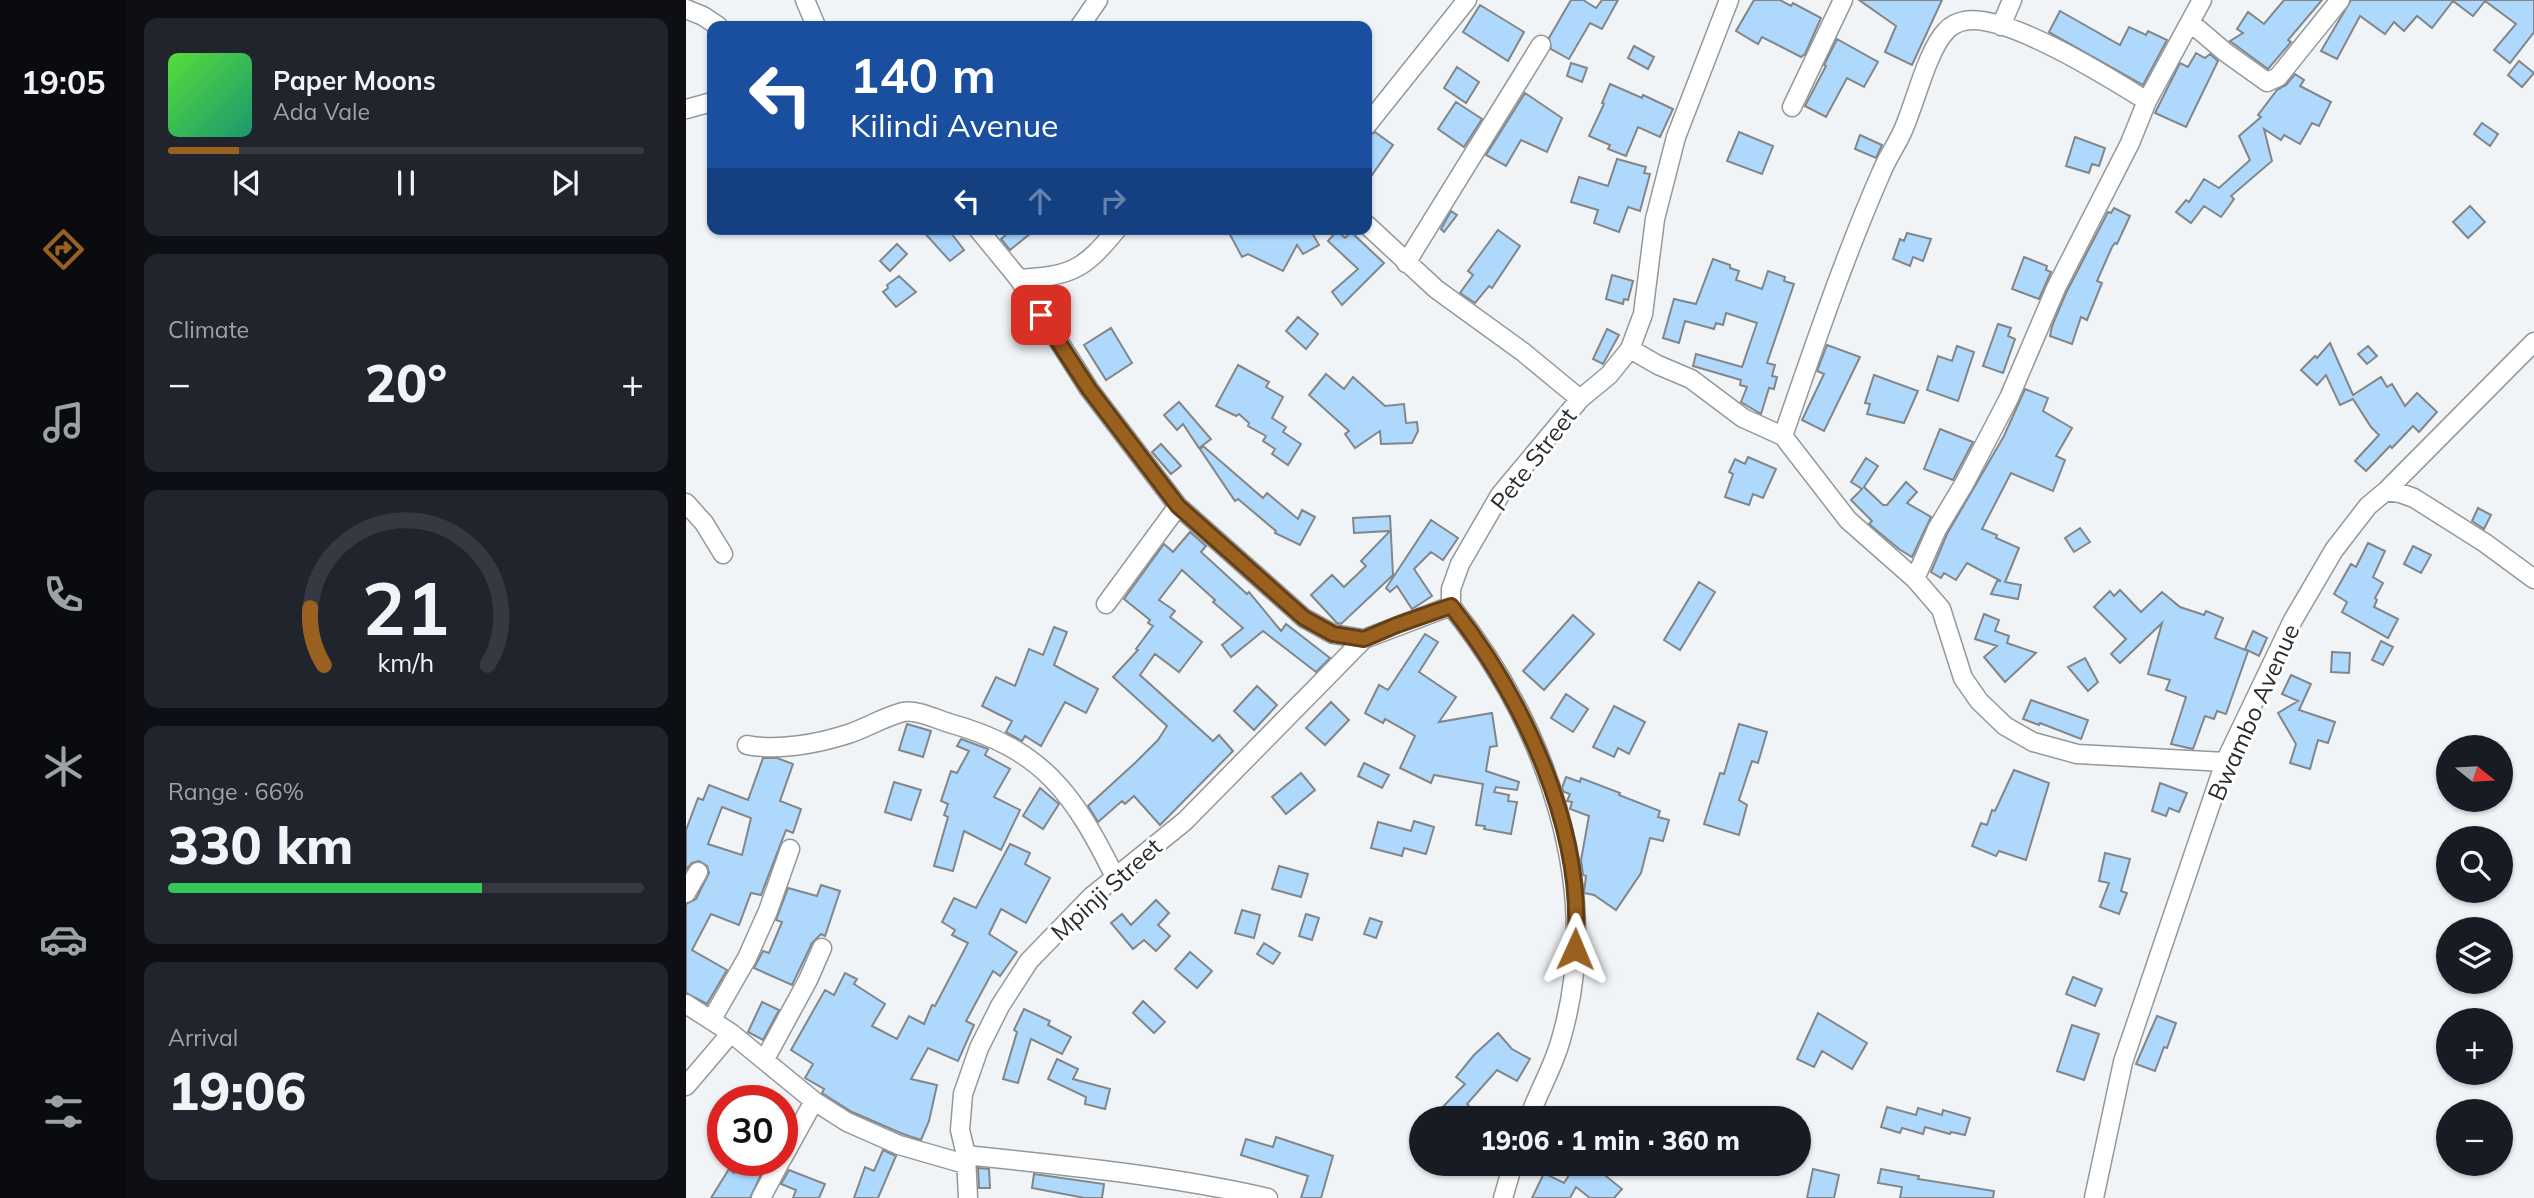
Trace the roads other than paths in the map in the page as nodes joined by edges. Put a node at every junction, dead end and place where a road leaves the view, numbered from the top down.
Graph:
1 (804, 0) edge
2 (1098, 0) edge
3 (1467, 0) edge
4 (1729, 0) edge
5 (1843, 0) edge
6 (2012, 0) edge
7 (2202, 0) edge
8 (2340, 0) edge
9 (686, 9) edge
10 (710, 21) edge
11 (814, 21) edge
12 (1083, 21) edge
13 (2191, 23) junction
14 (2001, 26) junction
15 (1541, 45) dead end
16 (2147, 101) junction
17 (707, 103) edge
18 (1792, 107) dead end
19 (686, 109) edge
20 (1372, 119) edge
21 (1372, 230) edge
22 (983, 235) edge
23 (1112, 235) edge
24 (1406, 263) junction
25 (1018, 279) junction
26 (2534, 342) edge
27 (1630, 349) junction
28 (1580, 399) junction
29 (1783, 436) junction
30 (2386, 491) junction
31 (686, 503) edge
32 (1178, 506) junction
33 (723, 554) dead end
34 (1915, 579) junction
35 (2534, 579) edge
36 (1106, 604) dead end
37 (1451, 606) junction
38 (1364, 639) junction
39 (747, 745) dead end
40 (2225, 762) junction
41 (790, 849) dead end
42 (698, 872) dead end
43 (1115, 877) junction
44 (686, 893) edge
45 (822, 948) dead end
46 (686, 1004) edge
47 (712, 1019) junction
48 (731, 1033) junction
49 (765, 1059) junction
50 (686, 1087) edge
51 (814, 1101) junction
52 (1534, 1106) edge
53 (798, 1130) edge
54 (966, 1159) junction
55 (773, 1176) edge
56 (1509, 1176) edge
57 (761, 1198) edge
58 (968, 1198) edge
59 (1268, 1198) edge
60 (1503, 1198) edge
61 (2094, 1198) edge

1 - 11 street
2 - 12 street
3 - 20 street
4 - 27 street, Pete Street
5 - 18 street
6 - 14 street
7 - 13 street
8 - 13 street
9 - 10 street
13 - 16 street
14 - 16 street
14 - 29 street
15 - 24 street
16 - 34 street
17 - 19 street
21 - 24 street
22 - 25 street
23 - 25 street
24 - 28 street
25 - 32 street
26 - 30 street, Bwambo Avenue
27 - 28 street, Pete Street
27 - 29 street
28 - 37 street, Pete Street
29 - 34 street
30 - 35 street
30 - 40 street, Bwambo Avenue
31 - 33 street
32 - 36 street
32 - 38 street
34 - 40 street
37 - 38 street
37 - 52 street
38 - 43 street, Mpinji Street
39 - 43 street
40 - 61 street, Bwambo Avenue
41 - 47 street
42 - 44 street
43 - 54 street, Mpinji Street
45 - 49 street
46 - 47 street
47 - 48 street
48 - 49 street
48 - 50 street
49 - 51 street
51 - 53 street
51 - 54 street
54 - 58 street, Mpinji Street
54 - 59 street
55 - 57 street
56 - 60 street

